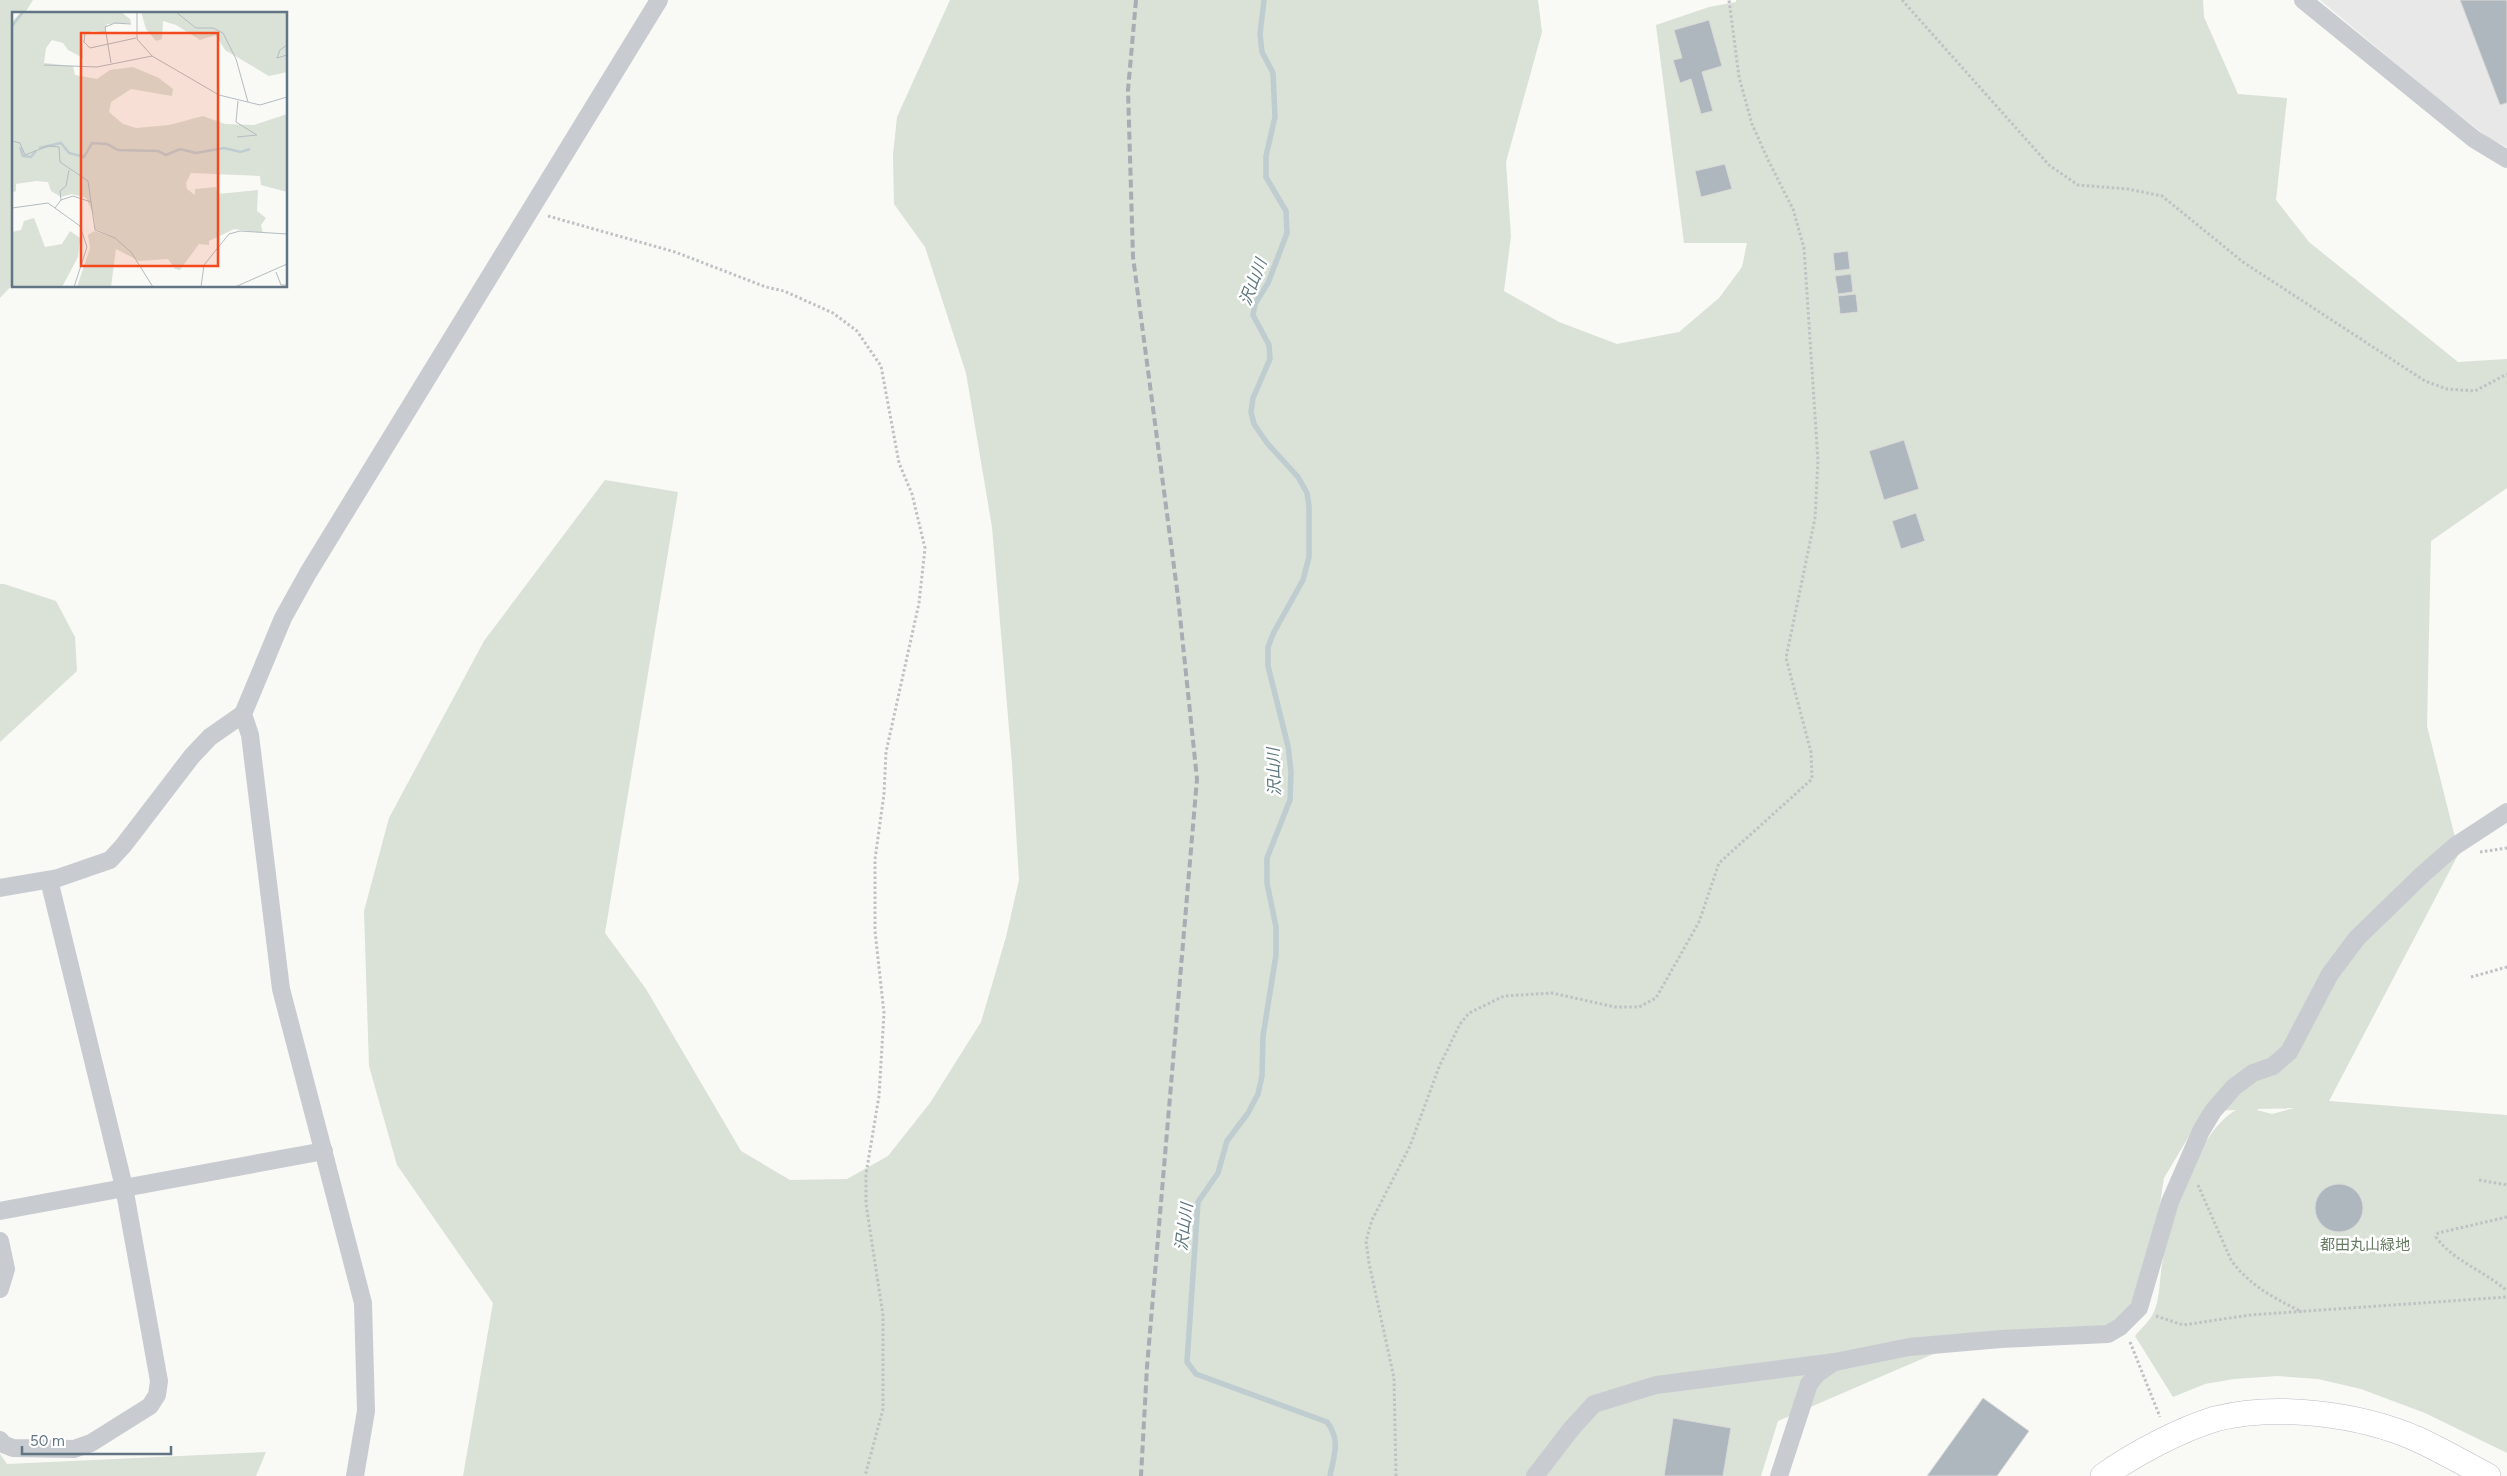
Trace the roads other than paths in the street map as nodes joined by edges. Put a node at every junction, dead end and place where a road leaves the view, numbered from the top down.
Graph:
1 (660, 0) edge
2 (2303, 0) edge
3 (2507, 159) edge
4 (243, 714) junction
5 (2507, 812) edge
6 (49, 880) junction
7 (0, 888) edge
8 (324, 1151) junction
9 (124, 1187) junction
10 (0, 1211) edge
11 (0, 1241) edge
12 (0, 1289) edge
13 (1835, 1362) junction
14 (0, 1440) edge
15 (355, 1476) edge
16 (1535, 1476) edge
17 (1779, 1476) edge
18 (2104, 1476) edge
19 (2488, 1476) edge

1 - 4 street
2 - 3 street
4 - 6 street
4 - 8 street
5 - 13 street
6 - 7 street
6 - 9 street
8 - 9 street
8 - 15 street
9 - 10 street
9 - 14 street
11 - 12 street
13 - 16 street
13 - 17 street
18 - 19 street

